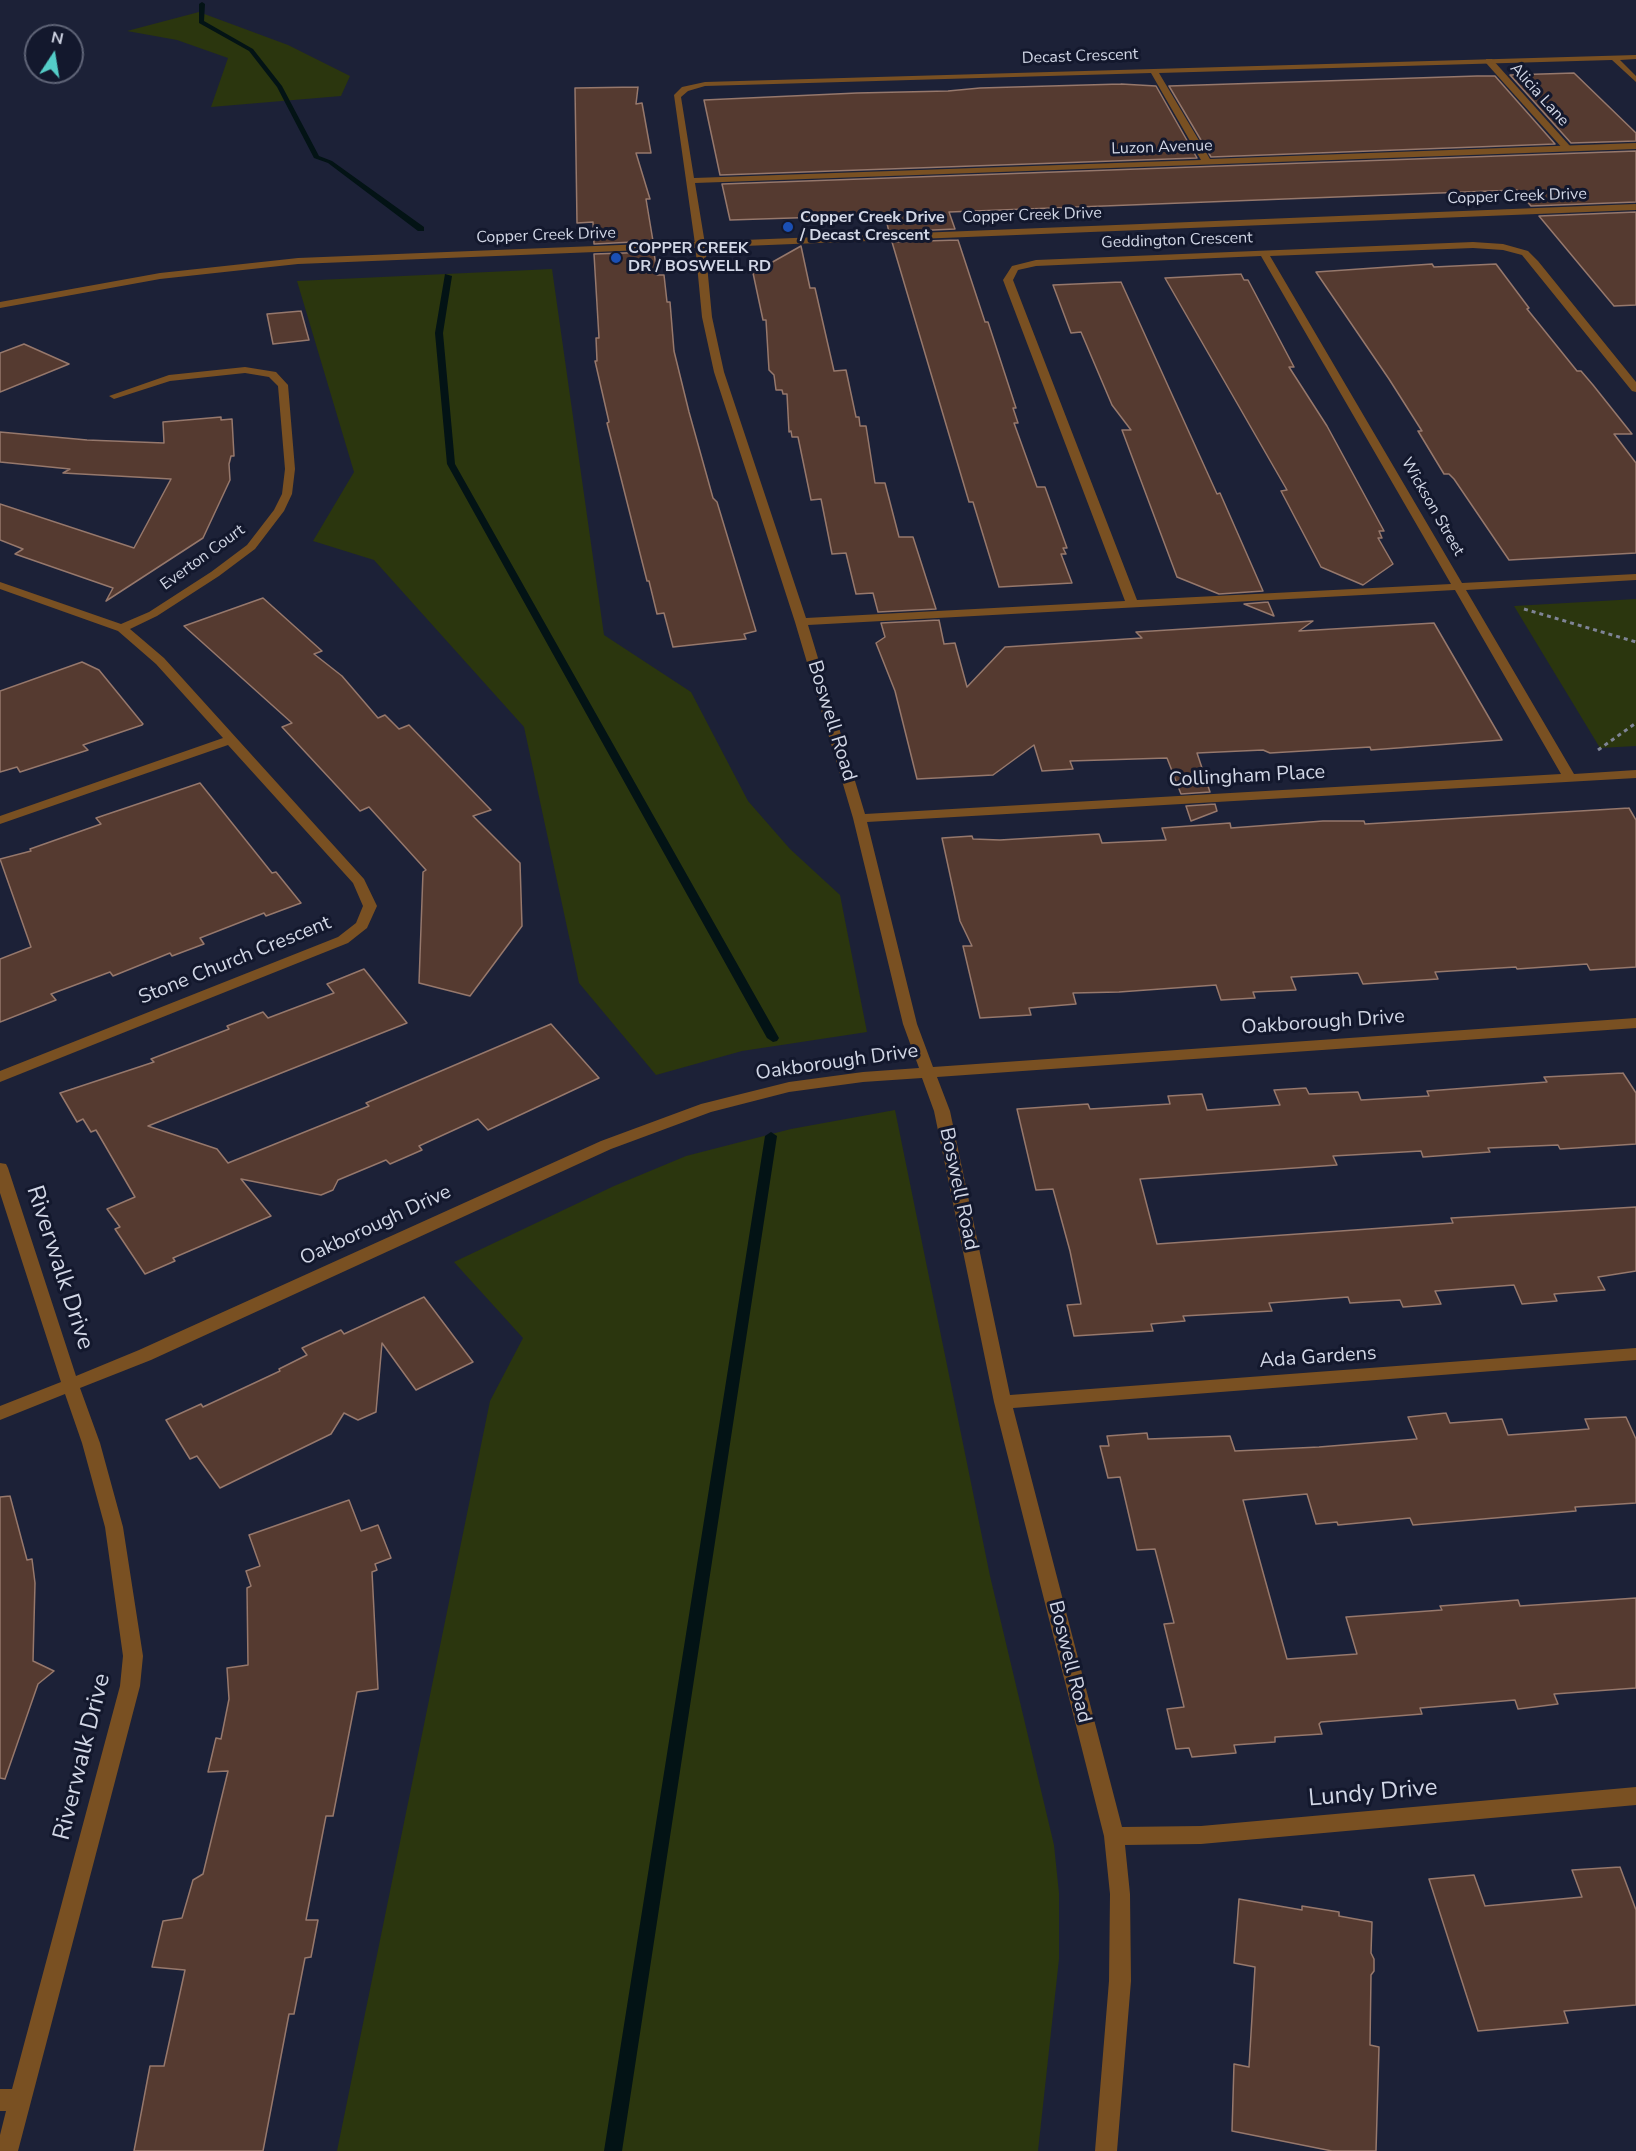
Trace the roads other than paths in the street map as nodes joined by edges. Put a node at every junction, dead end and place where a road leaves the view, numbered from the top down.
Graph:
1 (1636, 57) edge
2 (1614, 58) junction
3 (1489, 61) junction
4 (1153, 70) junction
5 (1636, 80) edge
6 (1636, 146) edge
7 (1567, 148) junction
8 (1207, 162) junction
9 (690, 181) junction
10 (1636, 207) edge
11 (700, 244) junction
12 (1264, 254) junction
13 (0, 305) edge
14 (1636, 389) edge
15 (114, 396) dead end
16 (1636, 577) edge
17 (0, 585) edge
18 (1459, 587) junction
19 (1132, 603) junction
20 (801, 622) junction
21 (122, 628) junction
22 (232, 739) junction
23 (1636, 774) edge
24 (1570, 778) junction
25 (860, 818) junction
26 (0, 820) edge
27 (1636, 1023) edge
28 (927, 1072) junction
29 (0, 1077) edge
30 (0, 1168) edge
31 (1636, 1354) edge
32 (71, 1385) junction
33 (1003, 1402) junction
34 (0, 1413) edge
35 (1636, 1796) edge
36 (1114, 1836) junction
37 (10, 2100) edge
38 (8, 2151) edge
39 (1106, 2151) edge

1 - 2 street, Decast Crescent
2 - 3 street, Decast Crescent
2 - 5 street
3 - 4 street, Decast Crescent
3 - 7 street, Alicia Lane
4 - 8 street
4 - 9 street, Decast Crescent
6 - 7 street, Luzon Avenue
7 - 8 street, Luzon Avenue
8 - 9 street, Luzon Avenue
9 - 11 street, Decast Crescent
10 - 11 street, Copper Creek Drive
11 - 13 street, Copper Creek Drive
11 - 20 street, Boswell Road
12 - 14 street, Geddington Crescent
12 - 18 street, Wickson Street
12 - 19 street, Geddington Crescent
15 - 21 street, Everton Court
16 - 18 street
17 - 21 street, Stone Church Crescent
18 - 19 street
18 - 24 street, Wickson Street
19 - 20 street
20 - 25 street, Boswell Road
21 - 22 street, Stone Church Crescent
22 - 26 street
22 - 29 street, Stone Church Crescent
23 - 24 street, Collingham Place
24 - 25 street, Collingham Place
25 - 28 street, Boswell Road
27 - 28 street, Oakborough Drive
28 - 32 street, Oakborough Drive
28 - 33 street, Boswell Road
30 - 32 street, Riverwalk Drive
31 - 33 street, Ada Gardens
32 - 34 street, Oakborough Drive
32 - 37 street, Riverwalk Drive
33 - 36 street, Boswell Road
35 - 36 street, Lundy Drive
36 - 39 street, Boswell Road
37 - 38 street, Riverwalk Drive

